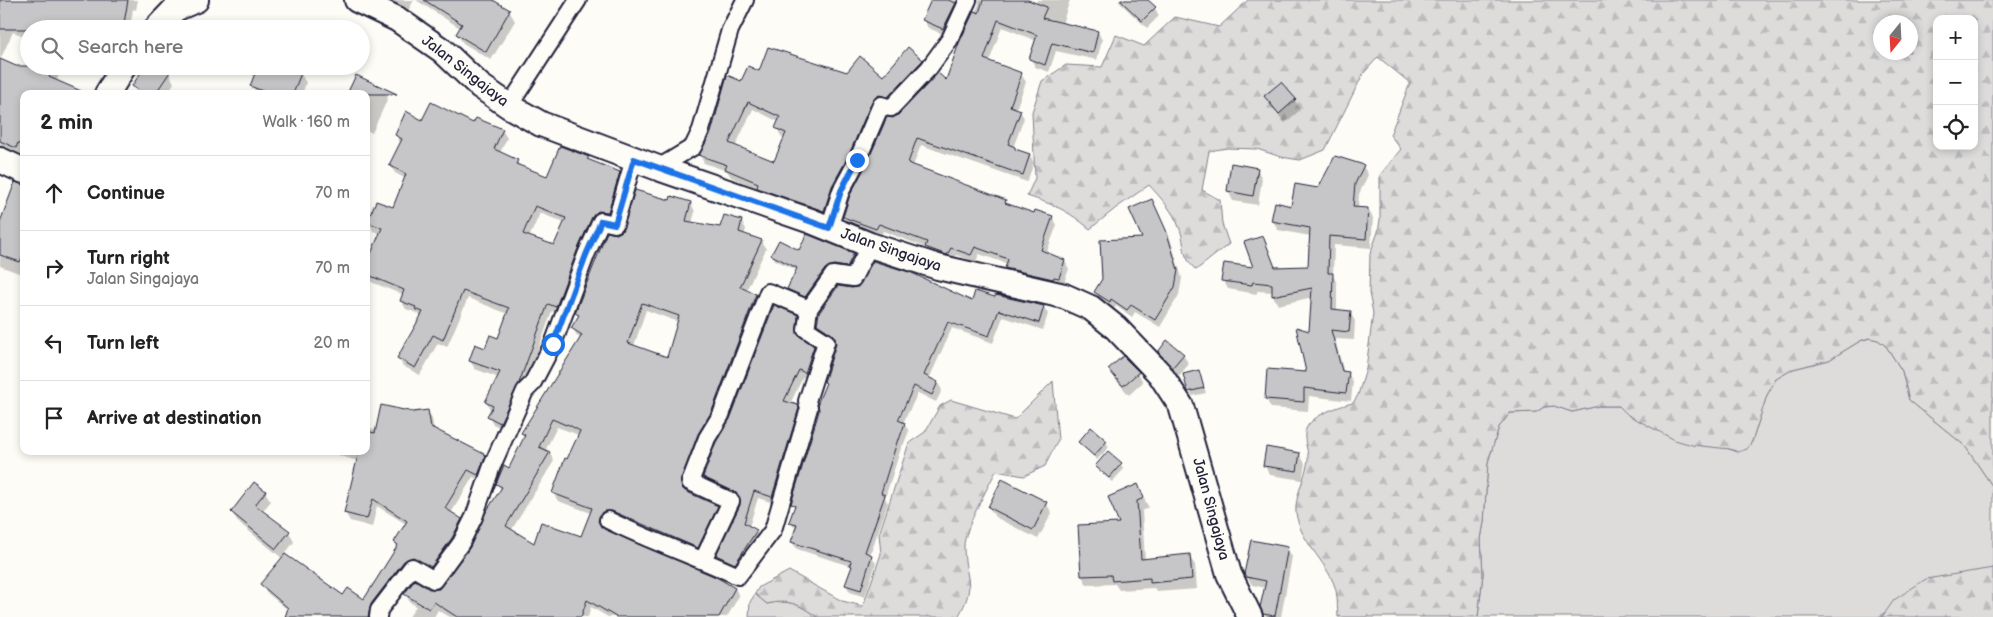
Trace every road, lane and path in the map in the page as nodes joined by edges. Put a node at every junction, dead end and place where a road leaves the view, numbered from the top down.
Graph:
1 (196, 0) edge
2 (357, 0) edge
3 (578, 0) edge
4 (745, 0) edge
5 (968, 0) edge
6 (165, 20) edge
7 (119, 75) edge
8 (109, 90) edge
9 (509, 106) junction
10 (634, 159) junction
11 (0, 160) edge
12 (658, 168) junction
13 (20, 169) edge
14 (829, 228) junction
15 (870, 245) junction
16 (809, 309) junction
17 (608, 520) dead end
18 (703, 560) junction
19 (378, 617) edge
20 (1250, 617) edge

1 - 6 street
2 - 9 street, Jalan Singajaya
3 - 9 street
4 - 12 street
5 - 14 street
7 - 8 street
9 - 10 street, Jalan Singajaya
10 - 12 street, Jalan Singajaya
10 - 19 street
11 - 13 street
12 - 14 street, Jalan Singajaya
14 - 15 street, Jalan Singajaya
15 - 16 street
15 - 20 street, Jalan Singajaya
16 - 18 street
16 - 18 street
17 - 18 street

